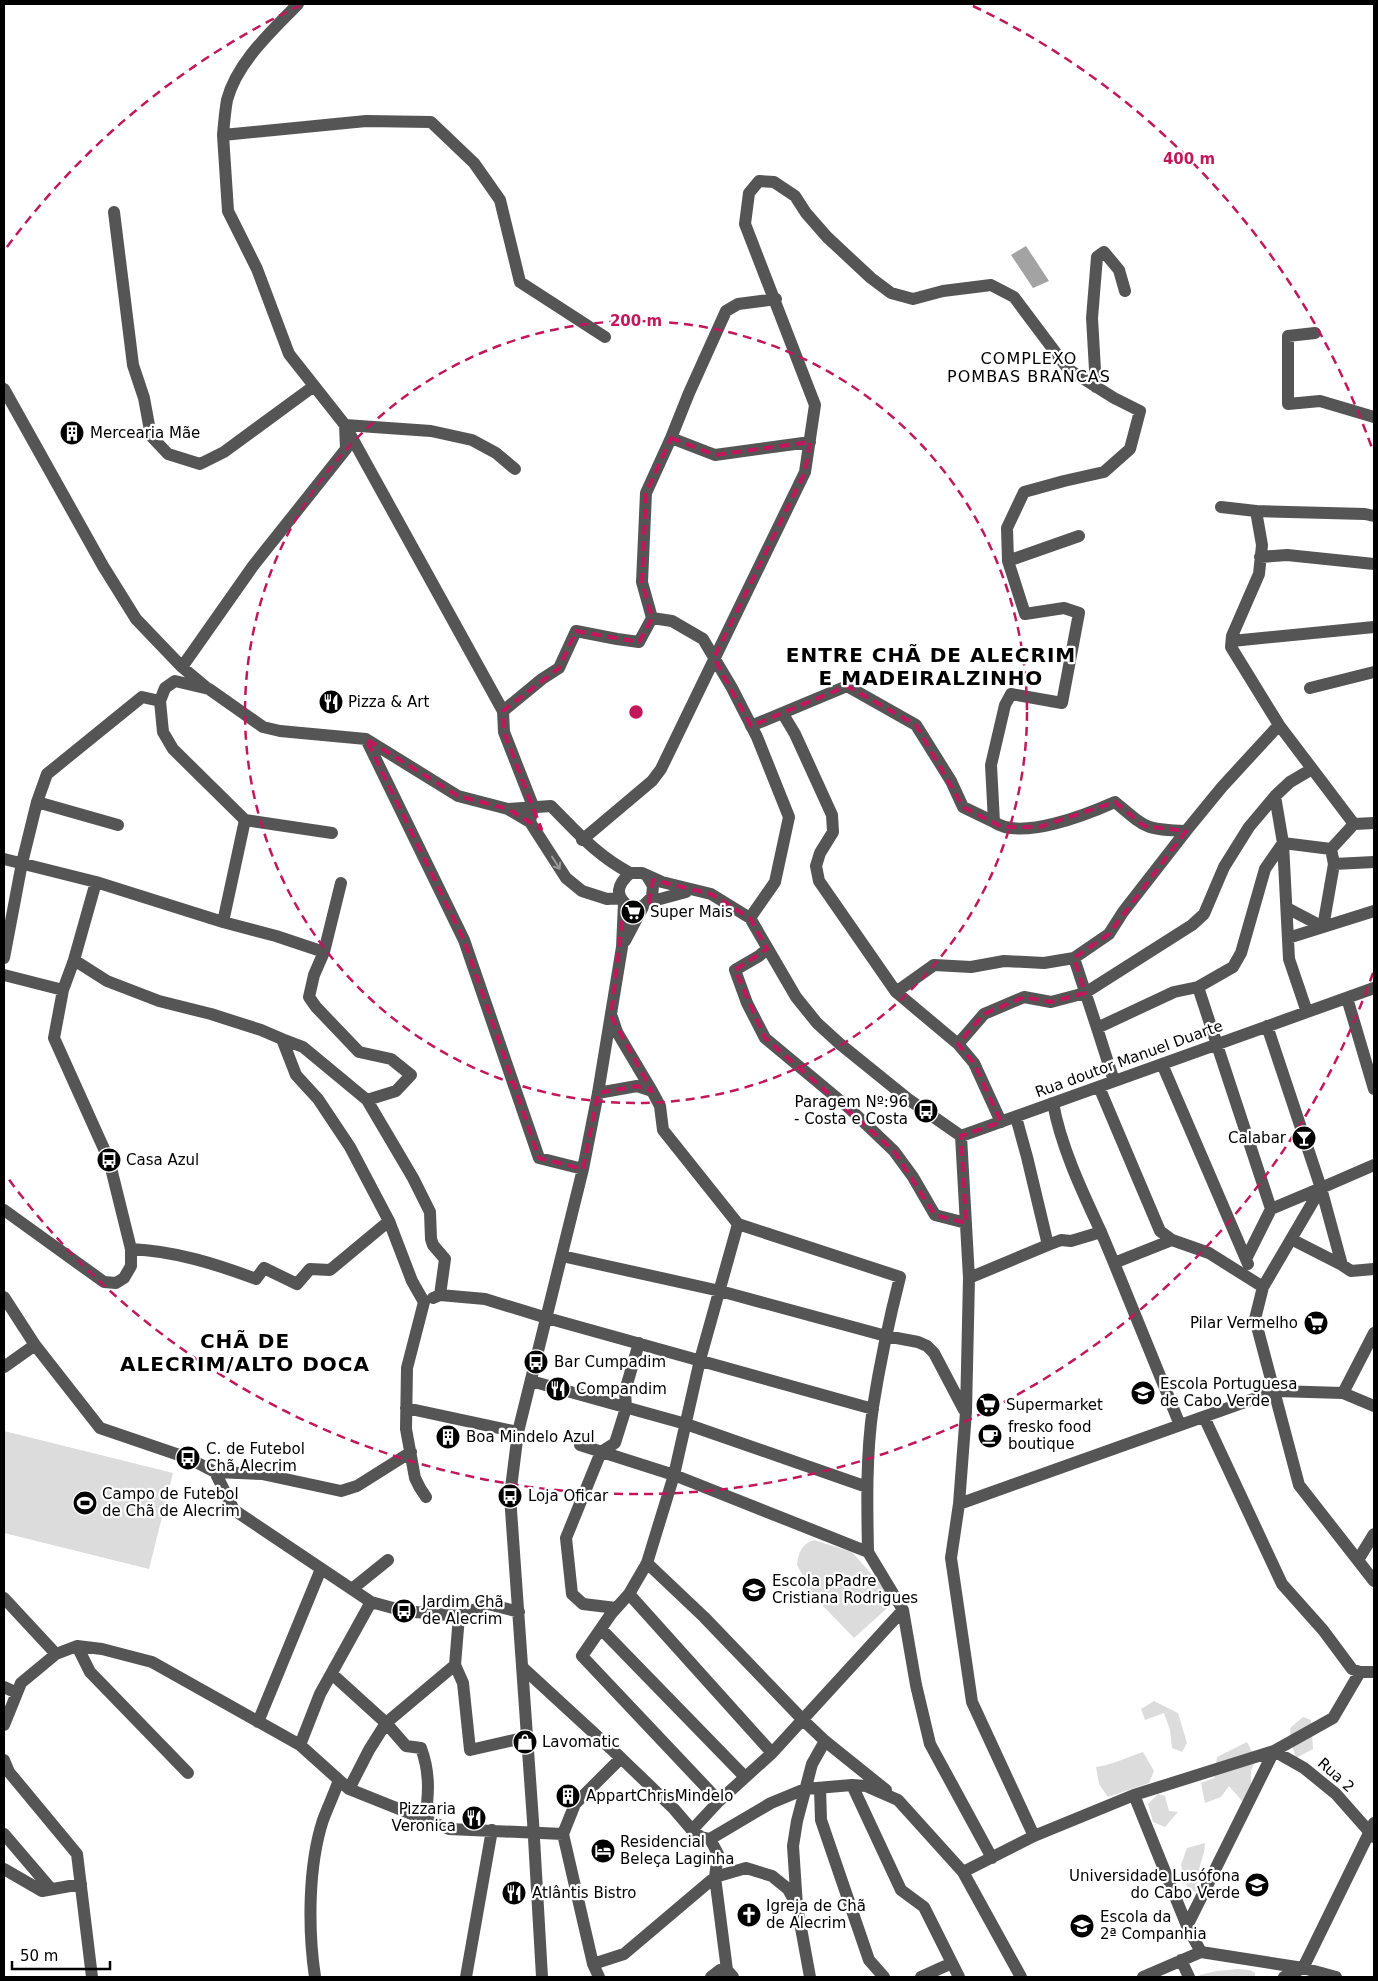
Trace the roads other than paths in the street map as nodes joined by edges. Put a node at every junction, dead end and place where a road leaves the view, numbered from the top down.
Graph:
1 (298, 4) edge
2 (223, 135) junction
3 (114, 212) dead end
4 (1125, 291) dead end
5 (776, 299) junction
6 (1315, 333) dead end
7 (605, 337) dead end
8 (314, 386) junction
9 (1096, 387) junction
10 (4, 389) edge
11 (1374, 417) edge
12 (345, 425) junction
13 (671, 438) junction
14 (810, 442) junction
15 (515, 469) dead end
16 (1221, 507) dead end
17 (1256, 511) junction
18 (1374, 516) edge
19 (1079, 536) dead end
20 (1260, 557) junction
21 (1008, 561) junction
22 (1374, 564) edge
23 (652, 618) junction
24 (1374, 627) edge
25 (1232, 641) junction
26 (714, 658) junction
27 (182, 667) junction
28 (1374, 672) edge
29 (1310, 688) dead end
30 (209, 689) junction
31 (160, 701) junction
32 (504, 711) junction
33 (783, 714) junction
34 (1279, 724) junction
35 (751, 726) junction
36 (366, 739) junction
37 (1312, 769) junction
38 (1275, 796) junction
39 (37, 802) junction
40 (532, 806) junction
41 (508, 809) junction
42 (245, 820) junction
43 (530, 822) junction
44 (994, 822) junction
45 (1374, 823) edge
46 (1354, 824) junction
47 (118, 825) dead end
48 (1186, 831) junction
49 (332, 833) dead end
50 (582, 840) junction
51 (1282, 843) junction
52 (1331, 849) junction
53 (4, 859) edge
54 (1374, 862) edge
55 (22, 864) junction
56 (1334, 864) junction
57 (630, 873) junction
58 (647, 876) junction
59 (96, 882) junction
60 (341, 883) dead end
61 (691, 891) junction
62 (622, 900) junction
63 (647, 903) junction
64 (1287, 908) junction
65 (1374, 911) edge
66 (750, 918) junction
67 (223, 922) junction
68 (1323, 927) junction
69 (1288, 938) junction
70 (622, 947) junction
71 (767, 949) junction
72 (324, 952) junction
73 (4, 958) edge
74 (1074, 958) junction
75 (74, 960) junction
76 (4, 975) edge
77 (1198, 987) junction
78 (1374, 988) edge
79 (63, 990) junction
80 (896, 992) junction
81 (1086, 992) junction
82 (1347, 998) junction
83 (1307, 1012) junction
84 (611, 1016) junction
85 (1267, 1026) junction
86 (1097, 1028) junction
87 (282, 1039) junction
88 (958, 1044) junction
89 (1216, 1045) junction
90 (1162, 1064) junction
91 (1114, 1081) junction
92 (1099, 1087) junction
93 (1374, 1089) edge
94 (652, 1091) junction
95 (598, 1093) junction
96 (367, 1100) junction
97 (1054, 1103) junction
98 (1016, 1117) junction
99 (1001, 1122) junction
100 (961, 1136) junction
101 (1374, 1165) edge
102 (583, 1169) junction
103 (1321, 1188) junction
104 (1271, 1209) junction
105 (4, 1210) edge
106 (389, 1221) junction
107 (966, 1222) junction
108 (738, 1224) junction
109 (1101, 1232) junction
110 (1291, 1239) junction
111 (1172, 1240) junction
112 (1048, 1245) junction
113 (131, 1250) junction
114 (562, 1256) junction
115 (1246, 1259) junction
116 (1114, 1263) junction
117 (1342, 1265) junction
118 (1374, 1268) edge
119 (969, 1278) junction
120 (1259, 1284) junction
121 (720, 1292) junction
122 (440, 1295) junction
123 (4, 1298) edge
124 (424, 1302) junction
125 (547, 1318) junction
126 (1374, 1333) edge
127 (886, 1336) junction
128 (639, 1343) junction
129 (35, 1346) junction
130 (700, 1360) junction
131 (4, 1367) edge
132 (531, 1381) junction
133 (1276, 1391) junction
134 (1343, 1393) junction
135 (1373, 1402) edge
136 (406, 1408) junction
137 (626, 1408) junction
138 (873, 1409) junction
139 (966, 1412) junction
140 (1204, 1417) junction
141 (686, 1424) junction
142 (1180, 1425) junction
143 (518, 1432) junction
144 (580, 1445) dead end
145 (411, 1452) junction
146 (601, 1452) junction
147 (215, 1472) junction
148 (674, 1475) junction
149 (867, 1487) junction
150 (426, 1497) dead end
151 (959, 1504) junction
152 (1374, 1534) edge
153 (868, 1552) junction
154 (388, 1560) dead end
155 (1358, 1560) junction
156 (648, 1563) junction
157 (322, 1569) junction
158 (1374, 1581) edge
159 (352, 1590) junction
160 (629, 1594) junction
161 (4, 1598) edge
162 (371, 1602) junction
163 (616, 1608) junction
164 (903, 1610) junction
165 (519, 1612) junction
166 (459, 1616) junction
167 (601, 1629) junction
168 (77, 1646) junction
169 (56, 1654) junction
170 (455, 1665) junction
171 (522, 1667) junction
172 (1360, 1672) junction
173 (1374, 1672) edge
174 (332, 1674) junction
175 (4, 1687) edge
176 (17, 1693) junction
177 (803, 1720) junction
178 (258, 1722) junction
179 (386, 1723) junction
180 (4, 1725) edge
181 (527, 1737) junction
182 (825, 1741) junction
183 (300, 1745) junction
184 (1274, 1751) junction
185 (772, 1753) junction
186 (621, 1758) junction
187 (5, 1767) edge
188 (188, 1773) dead end
189 (745, 1777) junction
190 (339, 1780) junction
191 (852, 1785) junction
192 (820, 1788) junction
193 (349, 1790) junction
194 (805, 1790) junction
195 (1134, 1795) junction
196 (898, 1800) junction
197 (719, 1801) junction
198 (426, 1820) junction
199 (492, 1830) junction
200 (692, 1830) junction
201 (1373, 1831) edge
202 (534, 1832) junction
203 (4, 1834) edge
204 (563, 1834) junction
205 (1034, 1836) junction
206 (710, 1839) junction
207 (992, 1858) junction
208 (4, 1869) edge
209 (963, 1872) junction
210 (715, 1877) junction
211 (81, 1884) junction
212 (52, 1889) junction
213 (797, 1906) junction
214 (1187, 1926) junction
215 (1201, 1952) junction
216 (1182, 1960) junction
217 (952, 1963) junction
218 (593, 1964) junction
219 (1306, 1973) edge
220 (730, 1974) edge
221 (92, 1977) edge
222 (315, 1977) edge
223 (466, 1977) edge
224 (542, 1977) edge
225 (599, 1977) edge
226 (712, 1977) edge
227 (810, 1977) edge
228 (884, 1977) edge
229 (922, 1977) edge
230 (959, 1977) edge
231 (1021, 1977) edge
232 (1143, 1977) edge
233 (1189, 1977) edge
234 (1284, 1977) edge
235 (1336, 1977) edge

1 - 2 street
2 - 7 street
2 - 8 street
3 - 8 street
4 - 9 street
5 - 9 street
5 - 13 street
5 - 14 street
6 - 11 street
8 - 12 street
9 - 21 street
10 - 27 street
12 - 15 street
12 - 27 street
12 - 32 street
13 - 14 street
13 - 23 street
14 - 26 street
16 - 17 street
17 - 18 street
17 - 20 street
19 - 21 street
20 - 22 street
20 - 25 street
21 - 44 street
23 - 26 street
23 - 32 street
24 - 25 street
25 - 34 street
26 - 35 street
26 - 50 street
27 - 30 street
28 - 29 street
30 - 31 street
30 - 36 street
31 - 39 street
31 - 42 street
32 - 40 street
33 - 35 street
33 - 44 street
33 - 80 street
34 - 37 street
34 - 48 street
35 - 66 street
36 - 41 street
36 - 102 street
37 - 38 street
37 - 46 street
38 - 51 street
38 - 81 street
39 - 47 street
39 - 55 street
40 - 41 street
40 - 43 street
40 - 50 street
41 - 43 street
42 - 49 street
42 - 67 street
43 -> 62 street
44 - 48 street
45 - 46 street
46 - 52 street
48 - 74 street
50 - 57 street
51 - 52 street
51 - 64 street
51 - 77 street
52 - 56 street
53 - 55 street
54 - 56 street
55 - 59 street
55 - 73 street
56 - 68 street
57 - 58 street
57 - 62 street
58 - 61 street
58 - 63 street
59 - 67 street
59 - 75 street
60 - 72 street
61 - 63 street
61 - 66 street
62 - 63 street
62 - 70 street
63 - 70 street
64 - 68 street
64 - 69 street
65 - 68 street
66 - 71 street
67 - 72 street
68 - 69 street
69 - 83 street
70 - 84 street
71 - 100 street
71 - 107 street
72 - 96 street
74 - 80 street
74 - 81 street
75 - 79 street
75 - 87 street
76 - 79 street
77 - 86 street
77 - 89 street
78 - 82 street, Rua doutor Manuel Duarte
79 - 113 street
80 - 88 street
81 - 86 street
81 - 88 street
82 - 83 street, Rua doutor Manuel Duarte
82 - 93 street
83 - 85 street, Rua doutor Manuel Duarte
84 - 94 street
84 - 95 street
85 - 89 street, Rua doutor Manuel Duarte
85 - 103 street
86 - 91 street
87 - 96 street
87 - 106 street
88 - 99 street
89 - 90 street, Rua doutor Manuel Duarte
89 - 104 street
90 - 91 street, Rua doutor Manuel Duarte
90 - 115 street
91 - 92 street, Rua doutor Manuel Duarte
92 - 97 street, Rua doutor Manuel Duarte
92 - 111 street
94 - 95 street
94 - 108 street
95 - 102 street
96 - 122 street
97 - 98 street, Rua doutor Manuel Duarte
97 - 109 street
98 - 99 street, Rua doutor Manuel Duarte
98 - 112 street
99 - 100 street, Rua doutor Manuel Duarte
100 - 107 street
101 - 103 street
102 - 114 street
103 - 104 street
103 - 110 street
103 - 117 street
104 - 115 street
105 - 113 street
106 - 113 street
106 - 124 street
107 - 119 street
108 - 121 street
108 - 127 street
109 - 112 street
109 - 116 street
110 - 117 street
110 - 120 street
111 - 116 street
111 - 120 street
112 - 119 street
114 - 121 street
114 - 125 street
115 - 120 street
116 - 142 street
117 - 118 street
119 - 139 street
120 - 133 street
121 - 127 street
121 - 130 street
122 - 124 street
122 - 125 street
123 - 129 street
124 - 136 street
125 - 128 street
125 - 132 street
126 - 134 street
127 - 138 street
127 - 139 street
128 - 130 street
128 - 137 street
129 - 131 street
129 - 147 street
130 - 138 street
130 - 141 street
132 - 137 street
132 - 143 street
133 - 134 street
133 - 140 street
133 - 155 street
134 - 135 street
136 - 143 street
136 - 145 street
137 - 141 street
137 - 146 street
138 - 149 street
139 - 151 street
140 - 142 street
140 - 172 street
141 - 148 street
141 - 149 street
142 - 151 street
143 - 165 street
144 - 146 street
145 - 147 street
145 - 150 street
146 - 148 street
146 - 163 street
147 - 157 street
148 - 153 street
148 - 156 street
149 - 153 street
151 - 205 street
152 - 155 street
153 - 164 street
154 - 159 street
155 - 158 street
156 - 160 street
156 - 177 street
157 - 159 street
157 - 178 street
159 - 162 street
160 - 163 street
160 - 185 street
161 - 169 street
162 - 166 street
162 - 174 street
163 - 167 street
164 - 177 street
164 - 207 street
165 - 166 street
165 - 171 street
166 - 170 street
167 - 189 street
167 - 197 street
168 - 169 street
168 - 178 street
168 - 188 street
169 - 176 street
170 - 179 street
170 - 181 street
171 - 181 street
171 - 186 street
172 - 173 street
172 - 184 street
174 - 179 street
174 - 183 street
175 - 176 street
176 - 180 street
177 - 182 street
177 - 185 street
178 - 183 street
179 - 193 street
179 - 198 street
181 - 202 street
182 - 194 street
182 - 196 street
183 - 190 street
184 - 195 street
184 - 201 street, Rua 2
184 - 214 street
185 - 189 street
186 - 200 street
186 - 204 street
187 - 211 street
189 - 197 street
190 - 193 street
190 - 222 street
191 - 192 street
191 - 196 street
191 - 217 street
192 - 194 street
192 - 228 street
193 - 198 street
194 - 206 street
194 - 213 street
195 - 205 street
195 - 214 street
196 - 209 street
197 - 200 street
198 - 199 street
199 - 202 street
199 - 223 street
200 - 206 street
201 - 219 street
202 - 204 street
202 - 224 street
203 - 212 street
204 - 218 street
205 - 207 street
206 - 210 street
207 - 209 street
208 - 212 street
209 - 231 street
210 - 213 street
210 - 218 street
210 - 220 street
211 - 212 street
211 - 221 street
213 - 227 street
214 - 215 street
215 - 216 street
215 - 219 street
216 - 232 street
216 - 233 street
217 - 229 street
217 - 230 street
218 - 225 street
219 - 234 street
219 - 235 street
220 - 226 street

